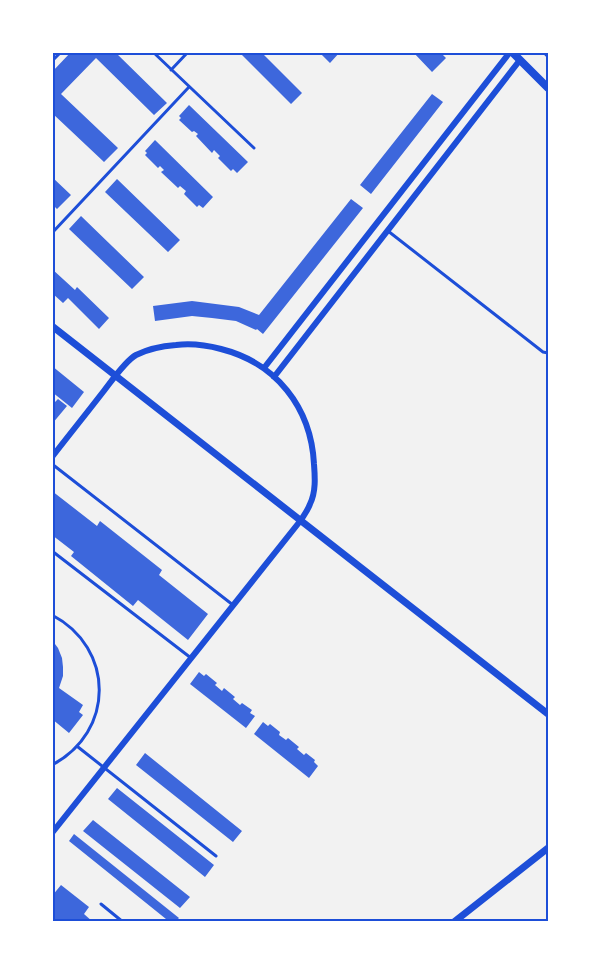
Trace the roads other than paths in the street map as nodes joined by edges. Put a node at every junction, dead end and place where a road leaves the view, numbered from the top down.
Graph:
1 (61, 52) edge
2 (153, 52) edge
3 (188, 52) edge
4 (511, 52) edge
5 (520, 60) junction
6 (52, 61) edge
7 (171, 70) junction
8 (189, 87) junction
9 (549, 88) edge
10 (254, 148) dead end
11 (388, 231) junction
12 (52, 233) edge
13 (52, 326) edge
14 (549, 353) edge
15 (264, 368) junction
16 (116, 375) junction
17 (274, 376) junction
18 (52, 457) edge
19 (52, 464) edge
20 (301, 520) junction
21 (52, 550) edge
22 (233, 605) junction
23 (52, 615) edge
24 (191, 658) junction
25 (549, 714) edge
26 (78, 747) junction
27 (52, 765) edge
28 (105, 768) junction
29 (52, 833) edge
30 (549, 848) edge
31 (216, 856) dead end
32 (101, 904) dead end
33 (123, 921) edge
34 (454, 921) edge

1 - 6 lane
2 - 7 lane
3 - 7 lane
4 - 5 main road
4 - 15 street
5 - 9 main road
5 - 11 street
7 - 8 lane
8 - 10 lane
8 - 12 lane
11 - 14 lane
11 - 17 street
13 - 16 street
15 - 16 street
15 - 17 street
16 - 18 street
16 - 20 street
17 - 20 street
19 - 22 lane
20 - 22 street
20 - 25 street
21 - 24 lane
22 - 24 street
23 - 26 lane
24 - 28 street
26 - 27 lane
26 - 28 lane
28 - 29 street
28 - 31 lane
30 - 34 street
32 - 33 lane

